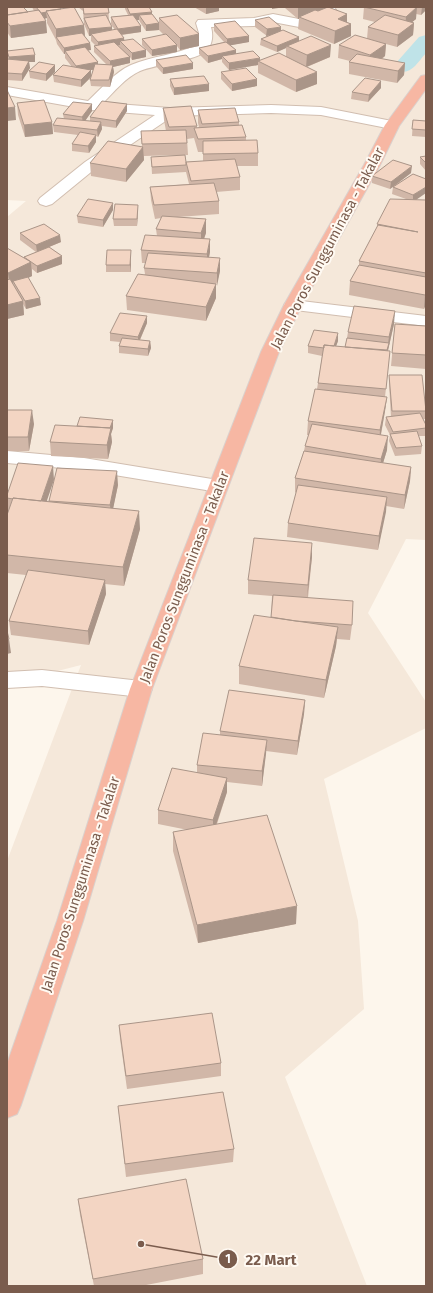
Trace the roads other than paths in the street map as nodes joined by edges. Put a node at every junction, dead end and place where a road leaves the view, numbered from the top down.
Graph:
1 (327, 7) edge
2 (426, 79) edge
3 (7, 92) edge
4 (91, 106) junction
5 (170, 112) junction
6 (392, 125) junction
7 (46, 201) dead end
8 (292, 305) junction
9 (426, 321) edge
10 (7, 457) edge
11 (218, 486) junction
12 (7, 680) edge
13 (141, 689) junction
14 (7, 1105) edge

1 - 4 street
2 - 6 highway, Jalan Poros Sungguminasa - Takalar
3 - 4 street
4 - 5 street
5 - 6 street
5 - 7 street
6 - 8 highway, Jalan Poros Sungguminasa - Takalar
8 - 9 street
8 - 11 highway, Jalan Poros Sungguminasa - Takalar
10 - 11 street
11 - 13 highway, Jalan Poros Sungguminasa - Takalar
12 - 13 street
13 - 14 highway, Jalan Poros Sungguminasa - Takalar

